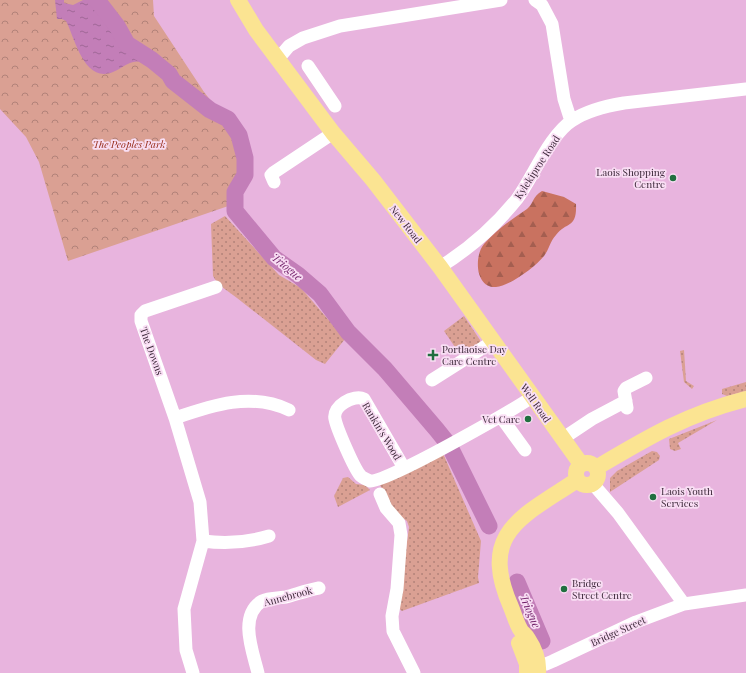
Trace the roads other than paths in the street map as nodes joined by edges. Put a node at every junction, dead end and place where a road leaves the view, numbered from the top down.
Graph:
1 (238, 0) edge
2 (501, 0) edge
3 (535, 0) edge
4 (278, 59) junction
5 (308, 66) dead end
6 (746, 89) edge
7 (325, 90) junction
8 (312, 105) junction
9 (335, 106) dead end
10 (571, 121) junction
11 (333, 133) junction
12 (274, 182) dead end
13 (440, 267) junction
14 (216, 287) dead end
15 (492, 342) junction
16 (646, 378) dead end
17 (432, 380) dead end
18 (532, 397) junction
19 (746, 399) edge
20 (289, 410) dead end
21 (502, 417) junction
22 (175, 418) junction
23 (562, 439) junction
24 (525, 450) dead end
25 (588, 466) junction
26 (404, 468) junction
27 (577, 480) junction
28 (593, 484) junction
29 (380, 494) dead end
30 (269, 536) dead end
31 (203, 541) junction
32 (319, 588) dead end
33 (746, 595) edge
34 (684, 604) junction
35 (541, 667) edge
36 (192, 673) edge
37 (258, 673) edge
38 (414, 673) edge

1 - 4 main road, New Road
2 - 4 street
3 - 10 street
4 - 8 main road, New Road
5 - 7 street
6 - 10 street, Kylekiproe Road
7 - 8 street
7 - 9 street
8 - 11 main road, New Road
10 - 13 street, Kylekiproe Road
11 - 12 street
11 - 13 main road, New Road
13 - 15 main road, New Road
14 - 22 street, The Downs
15 - 17 street
15 - 18 main road, Well Road
16 - 23 street
18 - 21 street, Rankin's Wood
18 - 23 main road, Well Road
19 - 25 main road
20 - 22 street
21 - 24 street
21 - 26 street, Rankin's Wood
22 - 31 street, The Downs
23 - 25 main road, Well Road
25 - 27 main road
25 - 28 main road
26 - 26 street, Rankin's Wood
27 - 28 main road
27 - 35 main road
28 - 34 street
29 - 38 street
30 - 31 street
31 - 36 street, The Downs
32 - 37 street, Annebrook
33 - 34 street, Bridge Street
34 - 35 street, Bridge Street

